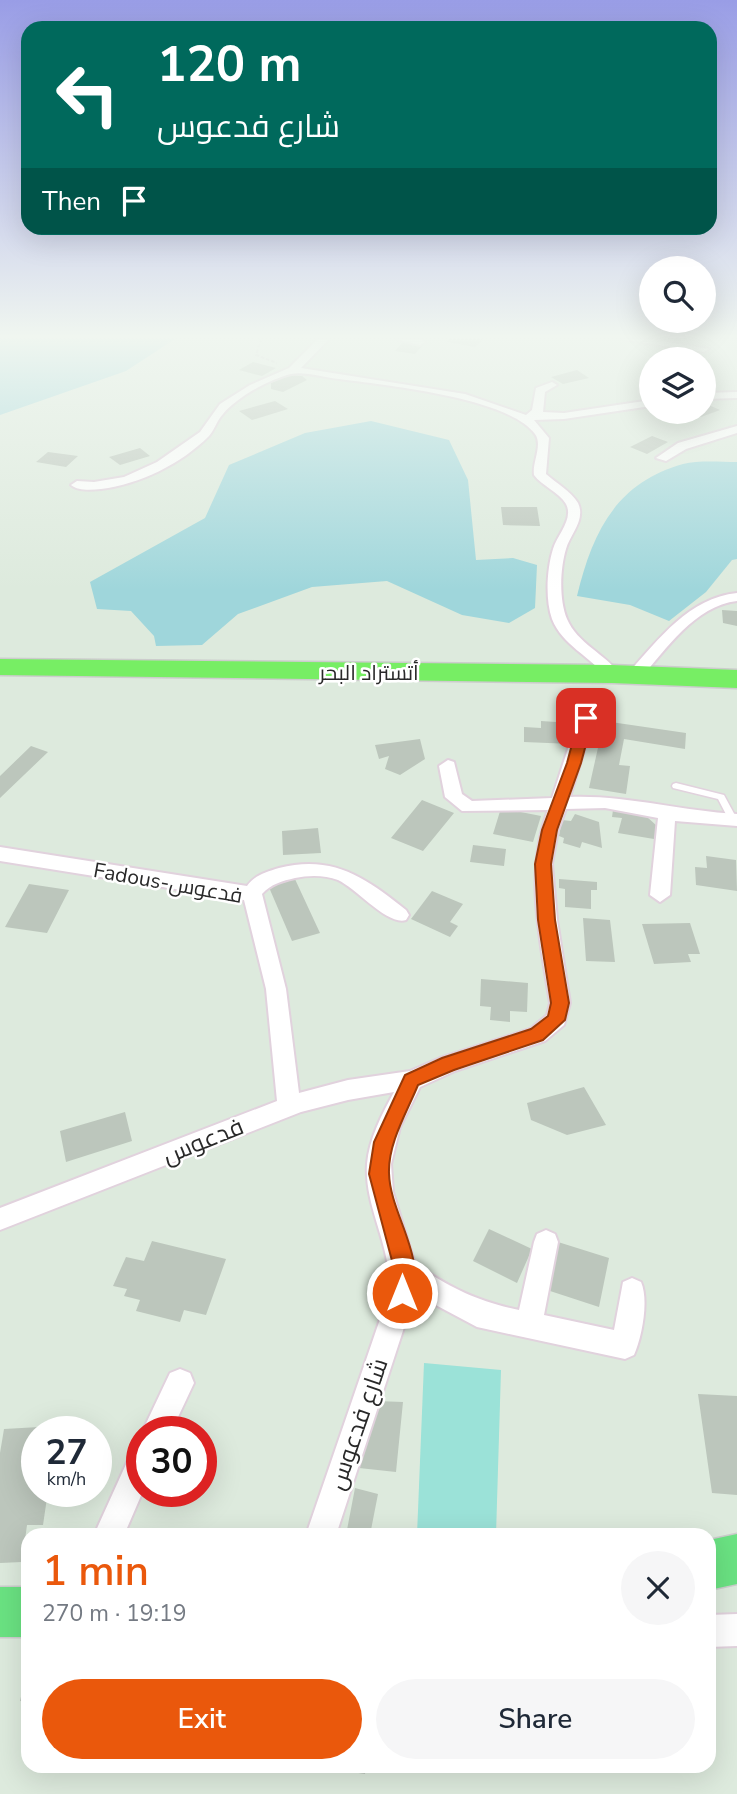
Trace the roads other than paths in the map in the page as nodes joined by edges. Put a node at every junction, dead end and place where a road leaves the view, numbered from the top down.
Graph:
1 (212, 423) edge
2 (534, 423) edge
3 (737, 429) edge
4 (662, 458) dead end
5 (77, 485) dead end
6 (734, 593) edge
7 (0, 667) edge
8 (624, 675) junction
9 (737, 679) edge
10 (0, 683) edge
11 (737, 692) edge
12 (586, 718) dead end
13 (448, 766) dead end
14 (676, 786) dead end
15 (560, 804) junction
16 (667, 815) junction
17 (735, 820) edge
18 (0, 854) edge
19 (252, 894) junction
20 (660, 895) dead end
21 (399, 915) dead end
22 (412, 1080) junction
23 (289, 1107) junction
24 (0, 1219) edge
25 (546, 1242) dead end
26 (405, 1272) junction
27 (632, 1291) dead end
28 (529, 1325) junction
29 (180, 1383) dead end
30 (164, 1416) edge
31 (126, 1497) edge
32 (112, 1528) edge
33 (323, 1528) edge
34 (737, 1559) edge
35 (716, 1564) edge
36 (0, 1612) edge
37 (21, 1612) edge
38 (737, 1630) edge
39 (716, 1631) edge

1 - 5 street
2 - 8 street
3 - 4 street
6 - 8 street
7 - 8 highway, أتستراد البحر
8 - 9 highway, أتستراد البحر
10 - 11 highway, أتستراد البحر
12 - 15 street
13 - 15 street
14 - 17 lane
15 - 16 street
15 - 22 street
16 - 17 street
16 - 20 street
18 - 19 street, Fadous-فدعوس
19 - 21 street
19 - 23 street, Fadous-فدعوس
22 - 23 street, فدعوس
22 - 26 street, شارع فدعوس
23 - 24 street, فدعوس
25 - 28 street
26 - 28 street
26 - 33 street, شارع فدعوس
27 - 28 street
29 - 30 street
31 - 32 street
34 - 35 main road
36 - 37 main road
38 - 39 street

